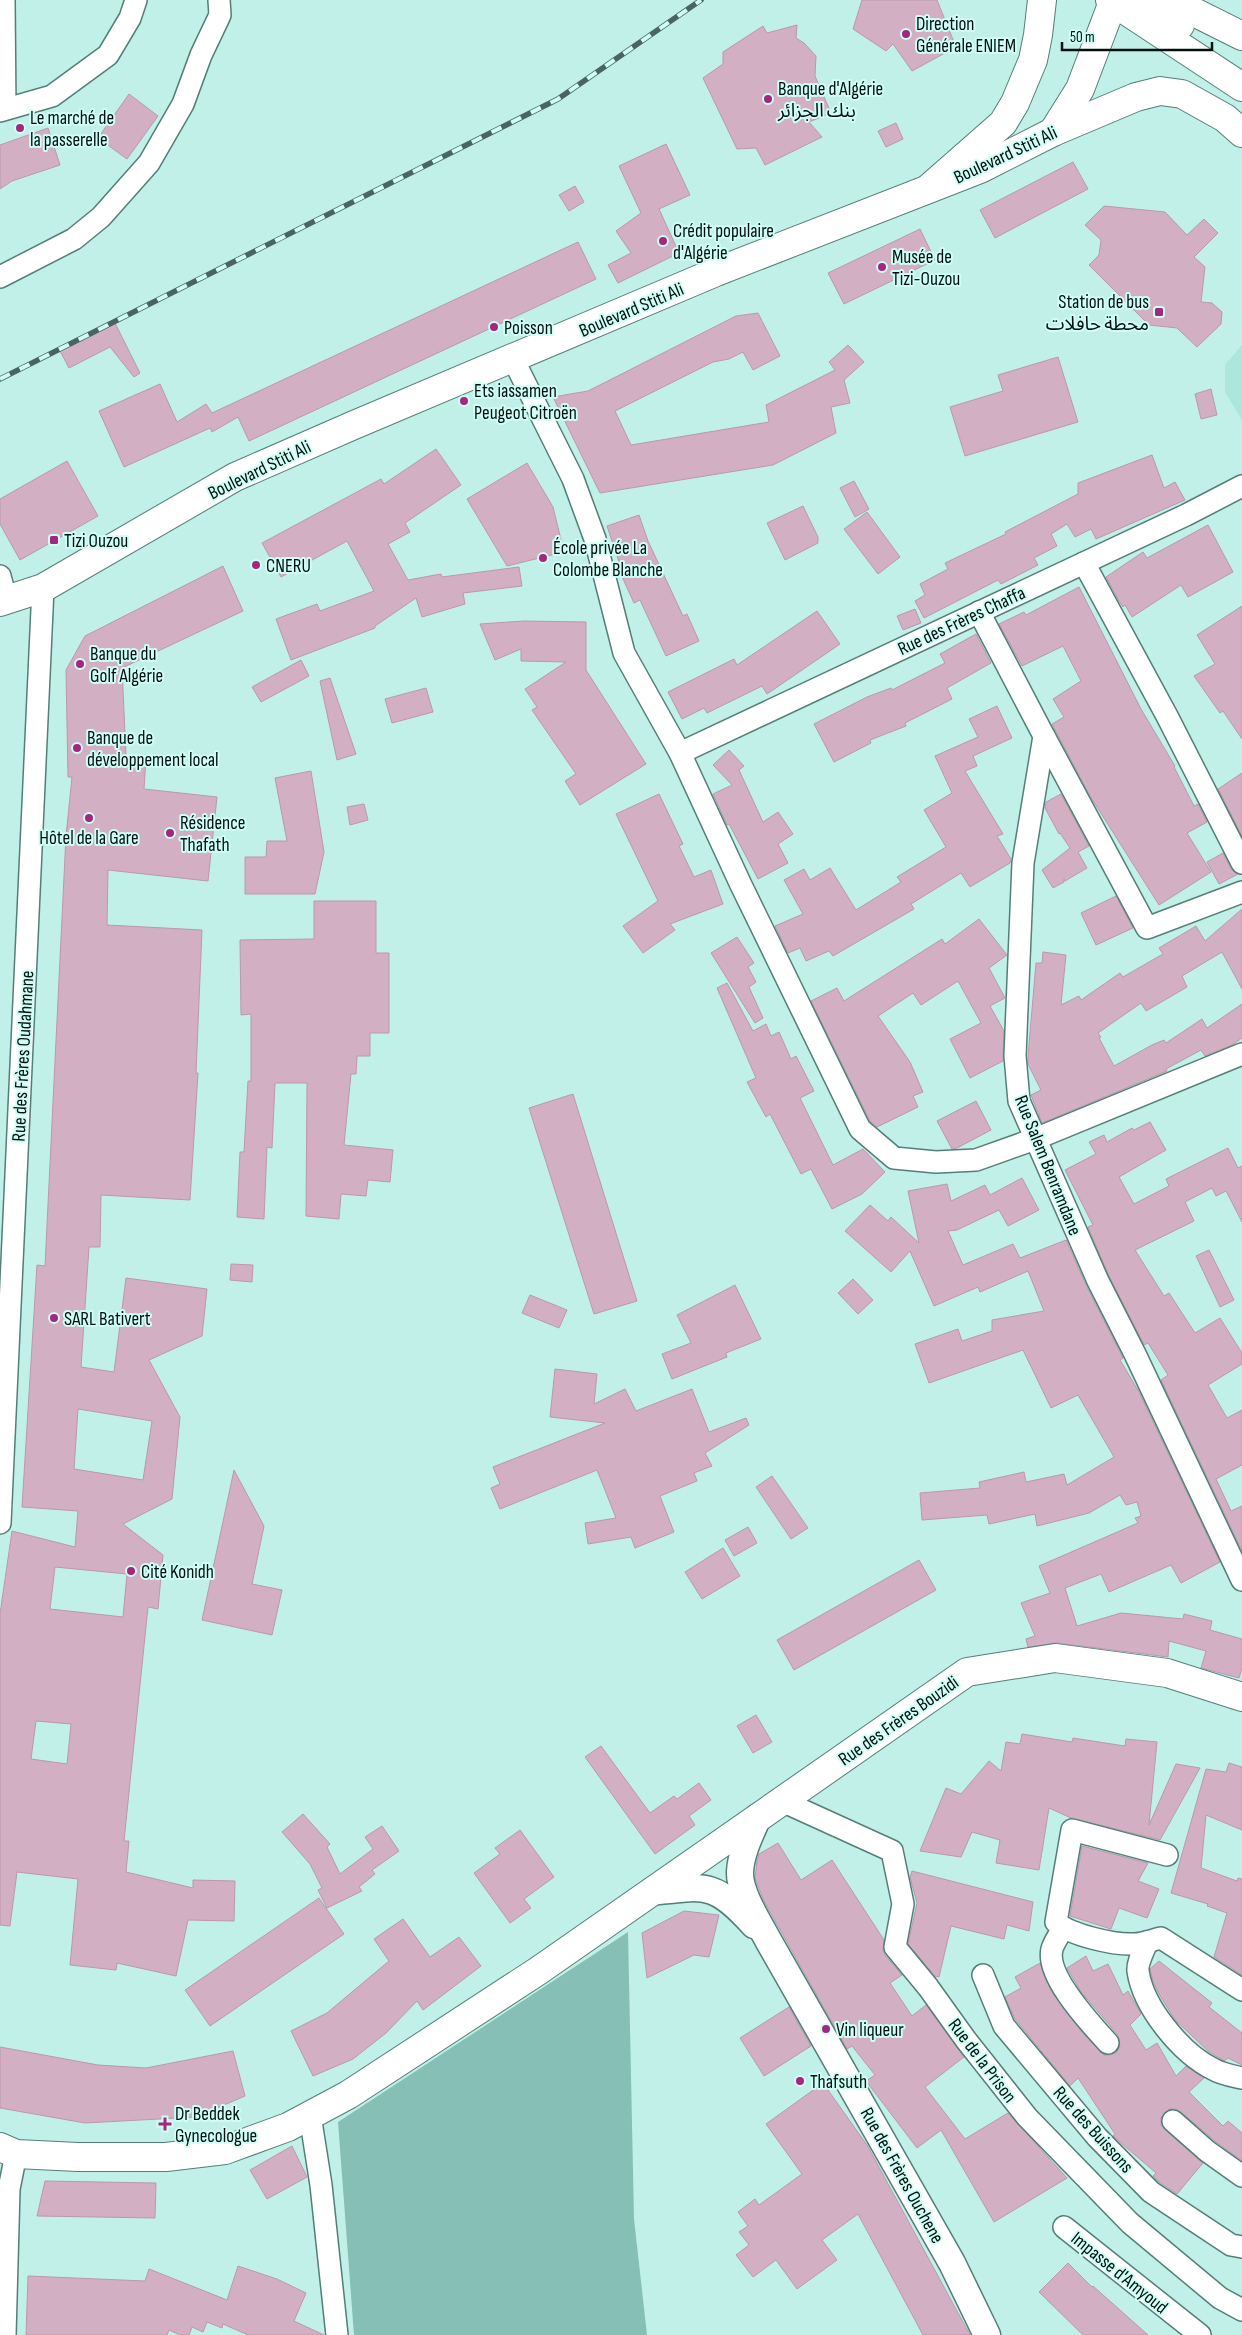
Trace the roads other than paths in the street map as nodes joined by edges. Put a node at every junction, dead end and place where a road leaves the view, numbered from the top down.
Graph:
1 (4, 0) edge
2 (136, 0) edge
3 (219, 0) edge
4 (1042, 0) edge
5 (1146, 0) edge
6 (1170, 0) edge
7 (1112, 1) edge
8 (1195, 35) junction
9 (1242, 36) edge
10 (1242, 65) edge
11 (1242, 86) edge
12 (2, 110) edge
13 (1053, 132) junction
14 (1242, 133) edge
15 (929, 188) junction
16 (0, 277) edge
17 (513, 359) junction
18 (1242, 486) edge
19 (1084, 562) junction
20 (43, 588) junction
21 (2, 592) edge
22 (980, 612) junction
23 (1044, 736) junction
24 (680, 753) junction
25 (1242, 863) edge
26 (1242, 892) edge
27 (1242, 1054) edge
28 (1035, 1139) junction
29 (0, 1523) edge
30 (1242, 1580) edge
31 (1242, 1697) edge
32 (770, 1809) junction
33 (1166, 1855) dead end
34 (650, 1892) junction
35 (1063, 1928) junction
36 (768, 1940) junction
37 (1147, 1942) junction
38 (983, 1975) dead end
39 (1242, 1990) edge
40 (1108, 2043) dead end
41 (1242, 2078) edge
42 (310, 2115) junction
43 (1173, 2121) dead end
44 (8, 2150) edge
45 (1242, 2176) edge
46 (5, 2193) edge
47 (1064, 2227) dead end
48 (1242, 2247) edge
49 (1242, 2310) edge
50 (5, 2335) edge
51 (337, 2335) edge
52 (987, 2335) edge
53 (1200, 2335) edge

1 - 12 street
2 - 12 street
3 - 16 street
4 - 15 main road
5 - 8 main road
6 - 9 main road
7 - 8 main road
7 - 11 main road
7 - 13 main road
8 - 10 main road
13 - 14 main road, Boulevard Stiti Ali
13 - 15 main road, Boulevard Stiti Ali
15 - 17 main road, Boulevard Stiti Ali
17 - 20 main road, Boulevard Stiti Ali
17 - 24 street
18 - 19 street, Rue des Frères Chaffa
19 - 22 street, Rue des Frères Chaffa
19 - 25 street
20 - 21 main road, Boulevard Stiti Ali
20 - 29 street, Rue des Frères Oudahmane
22 - 23 street
22 - 24 street, Rue des Frères Chaffa
23 - 26 street
23 - 28 street, Rue Salem Benramdane
24 - 28 street
27 - 28 street
28 - 30 street, Rue Salem Benramdane
31 - 32 main road, Rue des Frères Bouzidi
32 - 34 main road, Rue des Frères Bouzidi
32 - 36 street, Rue des Frères Ouchene
32 - 49 street, Rue de la Prison
33 - 35 street
34 - 36 street, Rue des Frères Ouchene
34 - 42 main road, Rue des Frères Bouzidi
35 - 37 street
35 - 40 street
36 - 52 street, Rue des Frères Ouchene
37 - 39 street
37 - 41 street
38 - 48 street, Rue des Buissons
42 - 44 main road, Rue des Frères Bouzidi
42 - 51 street
43 - 45 street
44 - 46 street
46 - 50 street
47 - 53 street, Impasse d'Amyoud

